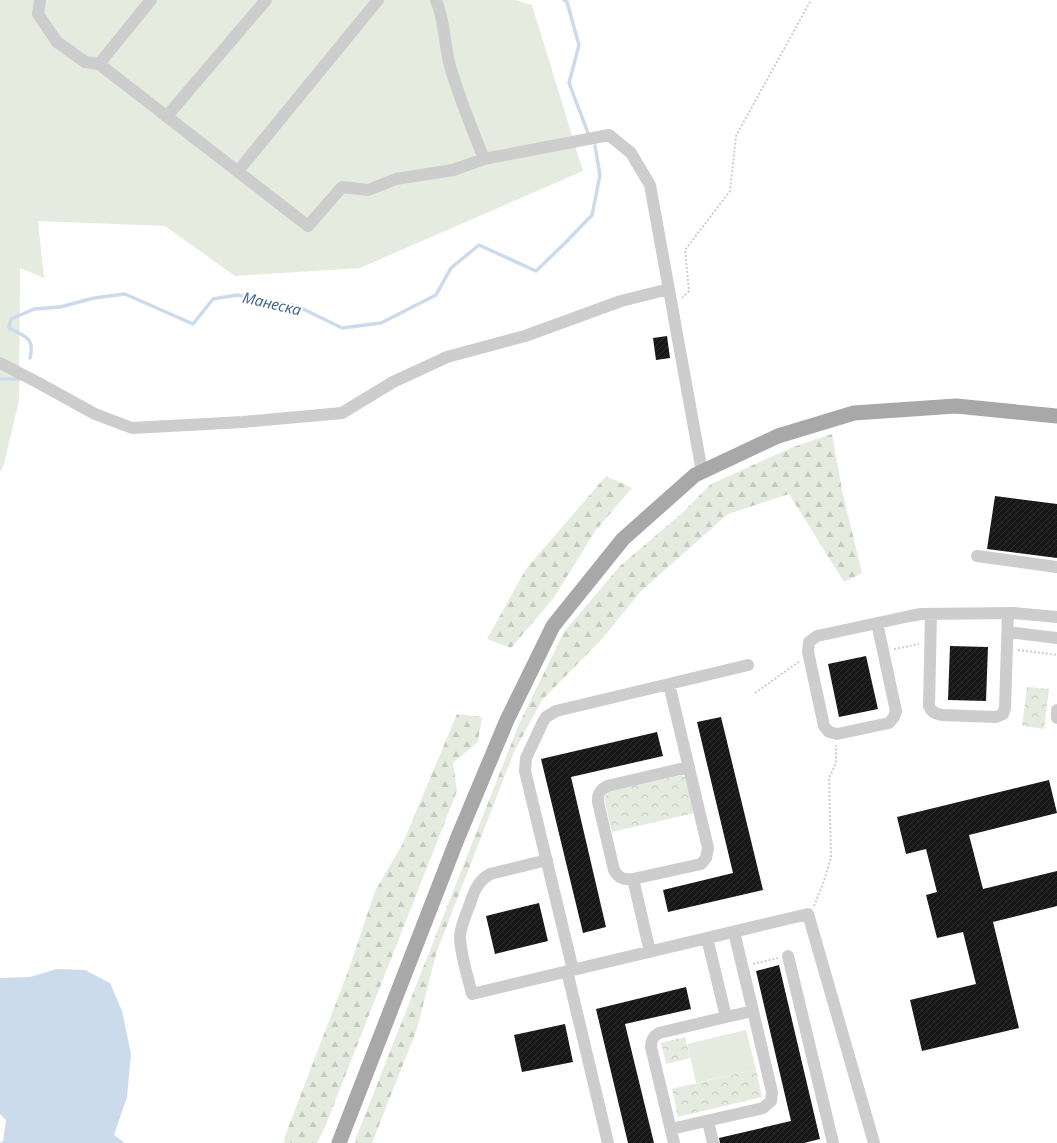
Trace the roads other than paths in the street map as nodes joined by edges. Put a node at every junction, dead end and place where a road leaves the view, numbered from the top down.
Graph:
1 (40, 0) edge
2 (151, 0) edge
3 (266, 0) edge
4 (378, 0) edge
5 (436, 0) edge
6 (99, 64) junction
7 (167, 116) junction
8 (484, 159) junction
9 (238, 171) junction
10 (669, 289) junction
11 (0, 363) edge
12 (1057, 416) edge
13 (702, 472) junction
14 (977, 556) dead end
15 (1057, 566) edge
16 (1008, 613) junction
17 (931, 614) junction
18 (1057, 618) edge
19 (877, 623) junction
20 (1008, 632) junction
21 (1057, 638) edge
22 (748, 665) dead end
23 (669, 684) junction
24 (1057, 710) edge
25 (1057, 718) edge
26 (689, 767) junction
27 (547, 860) junction
28 (633, 879) junction
29 (734, 932) junction
30 (707, 938) junction
31 (650, 952) junction
32 (788, 956) road end
33 (570, 971) junction
34 (753, 1011) junction
35 (726, 1017) junction
36 (708, 1121) junction
37 (671, 1130) junction
38 (339, 1143) edge
39 (608, 1143) edge
40 (674, 1143) edge
41 (713, 1143) edge
42 (833, 1143) edge
43 (874, 1143) edge

1 - 6 street
2 - 6 street
3 - 7 street
4 - 9 street
5 - 8 street
6 - 7 street
7 - 9 street
8 - 9 street
8 - 10 street
10 - 11 street
10 - 13 street
12 - 13 main road
13 - 38 main road
14 - 15 street
16 - 17 street
16 - 18 street
16 - 20 street
17 - 19 street
17 - 20 street
19 - 19 street
20 - 21 street
22 - 23 street
23 - 26 street
23 - 27 street
24 - 25 street
26 - 28 street
26 - 28 street
27 - 33 street
27 - 33 street
28 - 31 street
29 - 30 street
29 - 34 street
29 - 43 street
30 - 31 street
30 - 35 street
31 - 33 street
32 - 42 street
33 - 39 street
34 - 35 street
34 - 36 street
35 - 37 street
36 - 37 street
36 - 41 street
37 - 40 street

